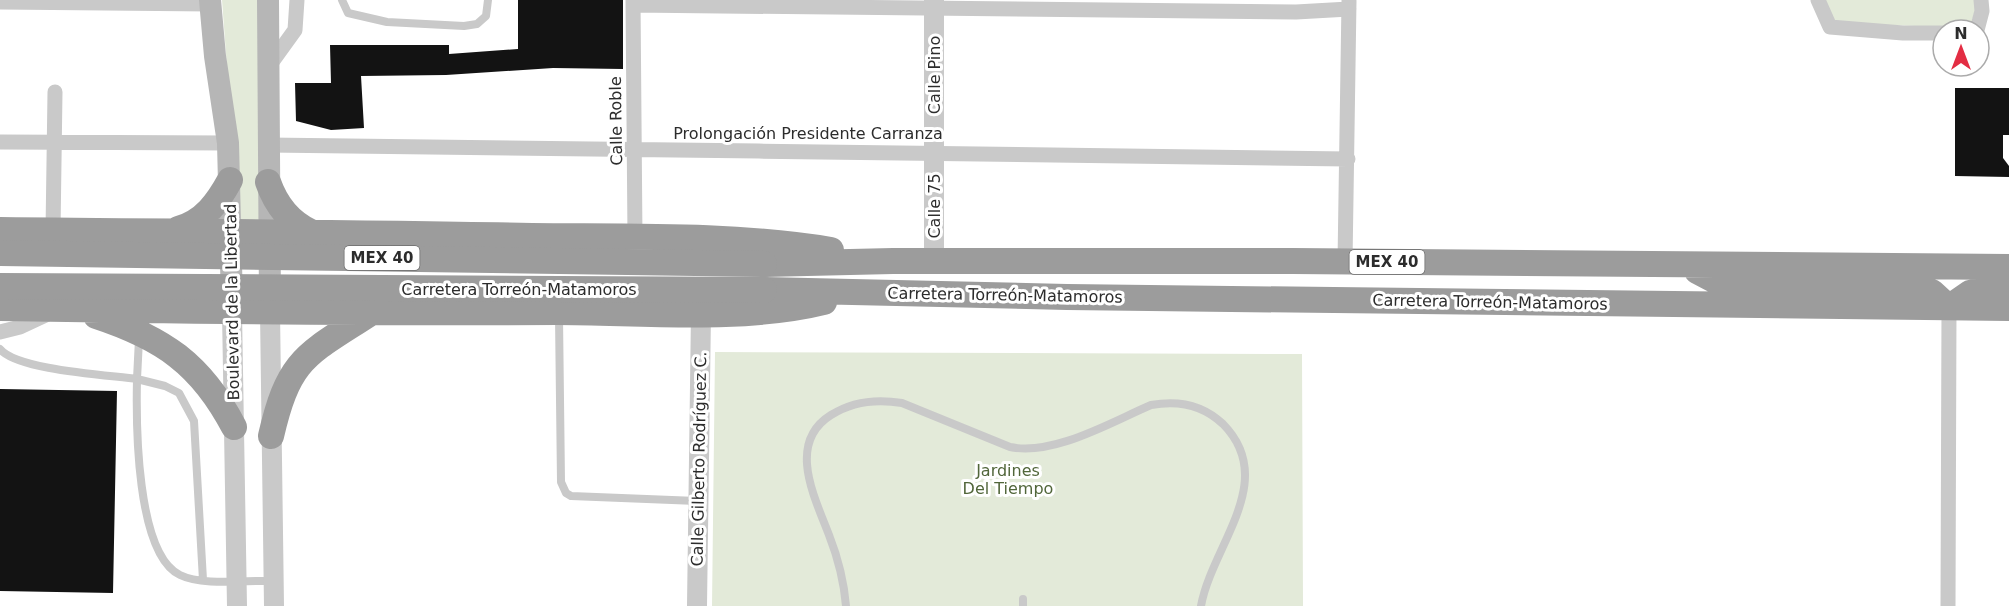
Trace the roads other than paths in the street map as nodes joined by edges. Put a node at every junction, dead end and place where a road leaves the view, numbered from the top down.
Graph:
1 (268, 0) edge
2 (297, 0) edge
3 (342, 0) edge
4 (488, 0) edge
5 (1818, 0) edge
6 (1981, 0) edge
7 (4, 1) edge
8 (210, 2) edge
9 (633, 2) edge
10 (934, 4) edge
11 (1349, 4) edge
12 (1296, 6) edge
13 (1980, 18) edge
14 (1931, 33) edge
15 (269, 66) junction
16 (55, 92) dead end
17 (0, 142) edge
18 (54, 142) junction
19 (228, 143) junction
20 (268, 145) junction
21 (635, 151) junction
22 (933, 151) junction
23 (1347, 159) junction
24 (230, 180) junction
25 (268, 182) junction
26 (0, 230) edge
27 (167, 230) junction
28 (53, 231) junction
29 (232, 232) junction
30 (268, 232) junction
31 (321, 232) junction
32 (635, 238) junction
33 (0, 253) edge
34 (893, 261) junction
35 (934, 261) junction
36 (1345, 261) junction
37 (1684, 264) junction
38 (2009, 267) edge
39 (0, 286) edge
40 (2009, 288) edge
41 (861, 292) junction
42 (0, 308) edge
43 (1949, 308) junction
44 (2009, 308) edge
45 (66, 309) junction
46 (232, 312) junction
47 (270, 312) junction
48 (558, 312) junction
49 (701, 312) junction
50 (360, 314) junction
51 (144, 321) junction
52 (0, 332) edge
53 (0, 349) edge
54 (137, 379) junction
55 (234, 427) junction
56 (270, 436) junction
57 (698, 501) junction
58 (203, 580) junction
59 (237, 580) junction
60 (273, 581) junction
61 (237, 606) edge
62 (274, 606) edge
63 (697, 606) edge
64 (846, 606) edge
65 (1201, 606) edge
66 (1948, 606) edge

1 - 15 main road
2 - 15 street
3 - 4 lane
5 - 14 street
6 - 13 street
7 - 8 street
8 - 19 main road, Boulevard de la Libertad
9 - 10 street
9 - 21 street, Calle Roble
10 - 12 street
10 - 22 street, Calle Pino
11 - 12 street
11 - 23 street
15 - 20 main road
16 - 18 street
17 - 18 street
18 - 19 street
18 - 28 street
19 - 24 main road, Boulevard de la Libertad
20 - 21 street, Prolongación Presidente Carranza
20 - 25 main road
21 - 22 street, Prolongación Presidente Carranza
21 - 32 street, Calle Roble
22 - 23 street, Prolongación Presidente Carranza
22 - 35 street, Calle 75
23 - 36 street
24 - 27 highway
24 - 29 main road, Boulevard de la Libertad
25 - 30 main road
25 - 31 highway
26 - 28 highway
27 - 28 highway
27 - 29 highway
27 - 51 highway
29 - 30 highway
29 - 46 main road, Boulevard de la Libertad
30 - 31 highway
30 - 47 main road
31 - 32 highway
31 - 50 highway
32 - 34 highway
33 - 34 highway, MEX 40, bridge
34 - 35 highway, MEX 40
35 - 36 highway, MEX 40
36 - 37 highway, MEX 40
37 - 38 highway, MEX 40
37 - 43 highway
39 - 41 highway, Carretera Torreón-Matamoros / MEX 40, bridge
40 - 43 highway
41 - 43 highway, Carretera Torreón-Matamoros / MEX 40
41 - 49 highway
42 - 45 highway
43 - 44 highway, Carretera Torreón-Matamoros / MEX 40
43 - 66 street
45 - 51 highway
45 - 52 street
46 - 47 highway
46 - 51 highway
46 - 55 street, Boulevard de la Libertad
47 - 50 highway
47 - 56 street
48 - 49 highway
48 - 50 highway
48 - 57 lane
49 - 57 street, Calle Gilberto Rodríguez C.
50 - 56 highway
51 - 54 lane
51 - 55 highway
53 - 54 lane
54 - 58 lane
54 - 58 lane
55 - 59 street, Boulevard de la Libertad
56 - 60 street
57 - 63 street, Calle Gilberto Rodríguez C.
58 - 59 lane
59 - 60 lane
59 - 61 street, Boulevard de la Libertad
60 - 62 street
64 - 65 lane

